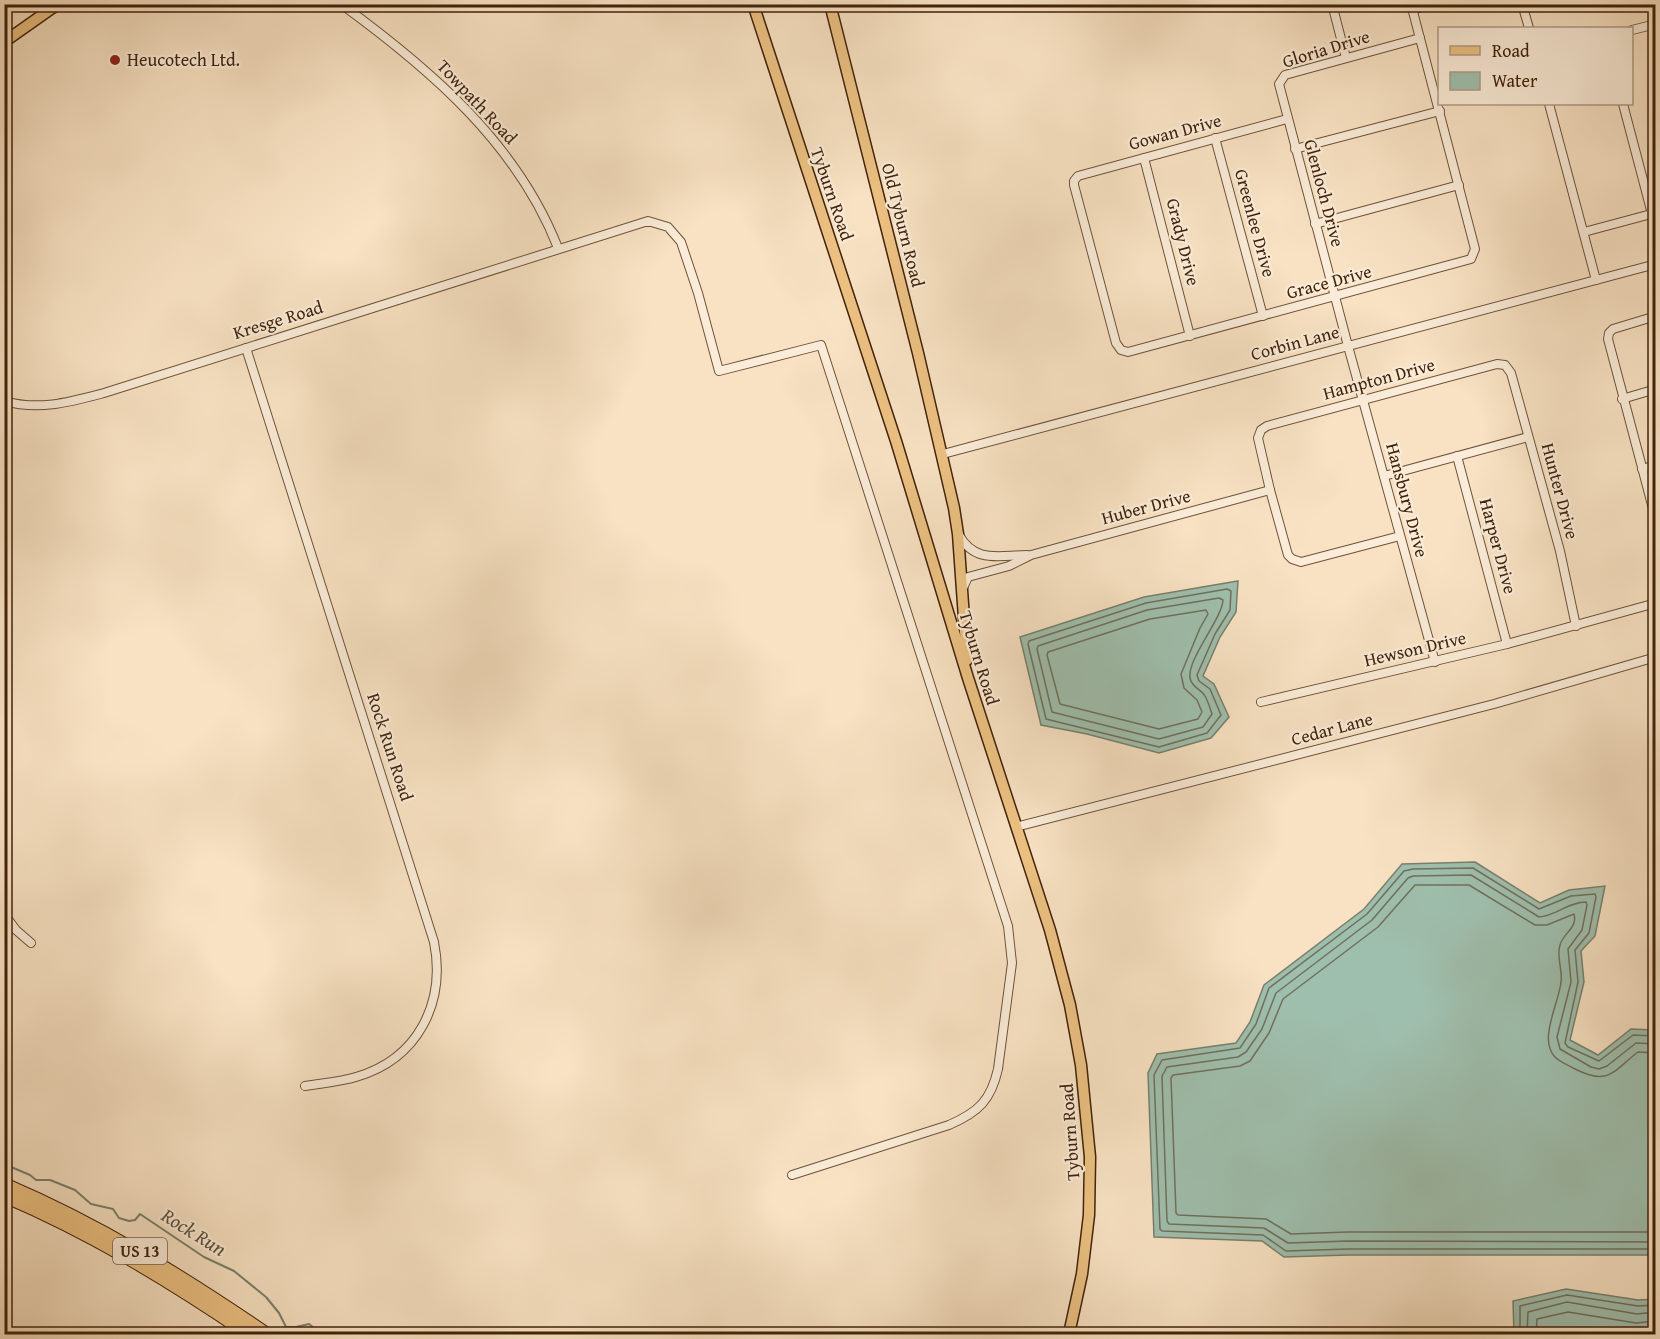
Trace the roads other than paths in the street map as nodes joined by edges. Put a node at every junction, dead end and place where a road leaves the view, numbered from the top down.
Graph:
1 (58, 4) edge
2 (341, 4) edge
3 (752, 4) edge
4 (830, 4) edge
5 (1332, 4) edge
6 (1433, 4) edge
7 (1522, 4) edge
8 (1412, 7) edge
9 (1656, 24) edge
10 (1529, 27) edge
11 (1633, 30) edge
12 (1420, 38) junction
13 (4, 42) edge
14 (1346, 58) junction
15 (1438, 104) edge
16 (1438, 105) edge
17 (1549, 105) edge
18 (1623, 105) edge
19 (1440, 111) junction
20 (1287, 119) junction
21 (1215, 138) junction
22 (1295, 149) junction
23 (1144, 158) junction
24 (1460, 185) junction
25 (1654, 213) edge
26 (1315, 224) junction
27 (1584, 232) junction
28 (558, 248) junction
29 (1653, 264) edge
30 (1596, 280) junction
31 (1656, 282) edge
32 (1335, 297) junction
33 (1263, 316) junction
34 (1656, 316) edge
35 (1190, 336) junction
36 (1348, 346) junction
37 (246, 348) junction
38 (1121, 350) joint
39 (1507, 366) joint
40 (1656, 389) edge
41 (1622, 399) junction
42 (1363, 400) junction
43 (4, 401) edge
44 (1528, 437) junction
45 (943, 454) junction
46 (1457, 456) junction
47 (1656, 465) edge
48 (1642, 469) junction
49 (1384, 476) junction
50 (1270, 490) junction
51 (1656, 520) edge
52 (958, 534) junction
53 (1400, 536) junction
54 (1031, 555) junction
55 (963, 589) junction
56 (1656, 603) edge
57 (1576, 626) junction
58 (1507, 644) junction
59 (1656, 657) edge
60 (1435, 662) junction
61 (968, 678) junction
62 (1262, 702) dead end
63 (1016, 827) junction
64 (4, 914) edge
65 (31, 943) dead end
66 (305, 1086) dead end
67 (792, 1175) dead end
68 (4, 1184) edge
69 (4, 1196) edge
70 (248, 1335) edge
71 (267, 1335) edge
72 (1070, 1335) edge

1 - 13 main road
2 - 28 street, Towpath Road
3 - 61 main road, Tyburn Road
4 - 45 main road, Old Tyburn Road
5 - 14 street
6 - 8 street
7 - 10 street
8 - 12 street
9 - 11 street
12 - 14 street, Gloria Drive
12 - 15 street
14 - 20 street, Gloria Drive
16 - 19 street
17 - 27 street
18 - 25 street
19 - 22 street
19 - 24 street
20 - 21 street, Gowan Drive
20 - 22 street, Glenloch Drive
21 - 23 street, Gowan Drive
21 - 33 street, Greenlee Drive
22 - 26 street, Glenloch Drive
23 - 35 street, Grady Drive
23 - 38 street, Gowan Drive
24 - 26 street
24 - 32 street, Grace Drive
25 - 27 street
26 - 32 street, Glenloch Drive
27 - 30 street
28 - 37 street, Kresge Road
28 - 67 street, Kresge Road
29 - 30 street, Corbin Lane
29 - 31 street
30 - 36 street, Corbin Lane
32 - 33 street, Grace Drive
32 - 36 street, Glenloch Drive
33 - 35 street, Grace Drive
34 - 41 street
35 - 38 street, Grace Drive
36 - 42 street, Hansbury Drive
36 - 45 street, Corbin Lane
37 - 43 street, Kresge Road
37 - 66 street, Rock Run Road
39 - 42 street, Hampton Drive
39 - 44 street, Hunter Drive
40 - 41 street
41 - 48 street
42 - 49 street, Hansbury Drive
42 - 50 street, Hampton Drive
44 - 46 street
44 - 57 street, Hunter Drive
45 - 52 main road, Old Tyburn Road
46 - 49 street
46 - 58 street, Harper Drive
47 - 48 street
48 - 51 street
49 - 53 street, Hansbury Drive
50 - 53 street
50 - 54 street, Huber Drive
52 - 54 street, Huber Drive
52 - 55 main road, Old Tyburn Road
53 - 60 street, Hansbury Drive
54 - 55 street, Huber Drive
55 - 61 main road, Old Tyburn Road
56 - 57 street, Hewson Drive
57 - 58 street, Hewson Drive
58 - 60 street, Hewson Drive
59 - 63 street, Cedar Lane
60 - 62 street, Hewson Drive
61 - 63 main road, Tyburn Road
63 - 72 main road, Tyburn Road
64 - 65 street
68 - 71 highway, US 13
69 - 70 highway, US 13

